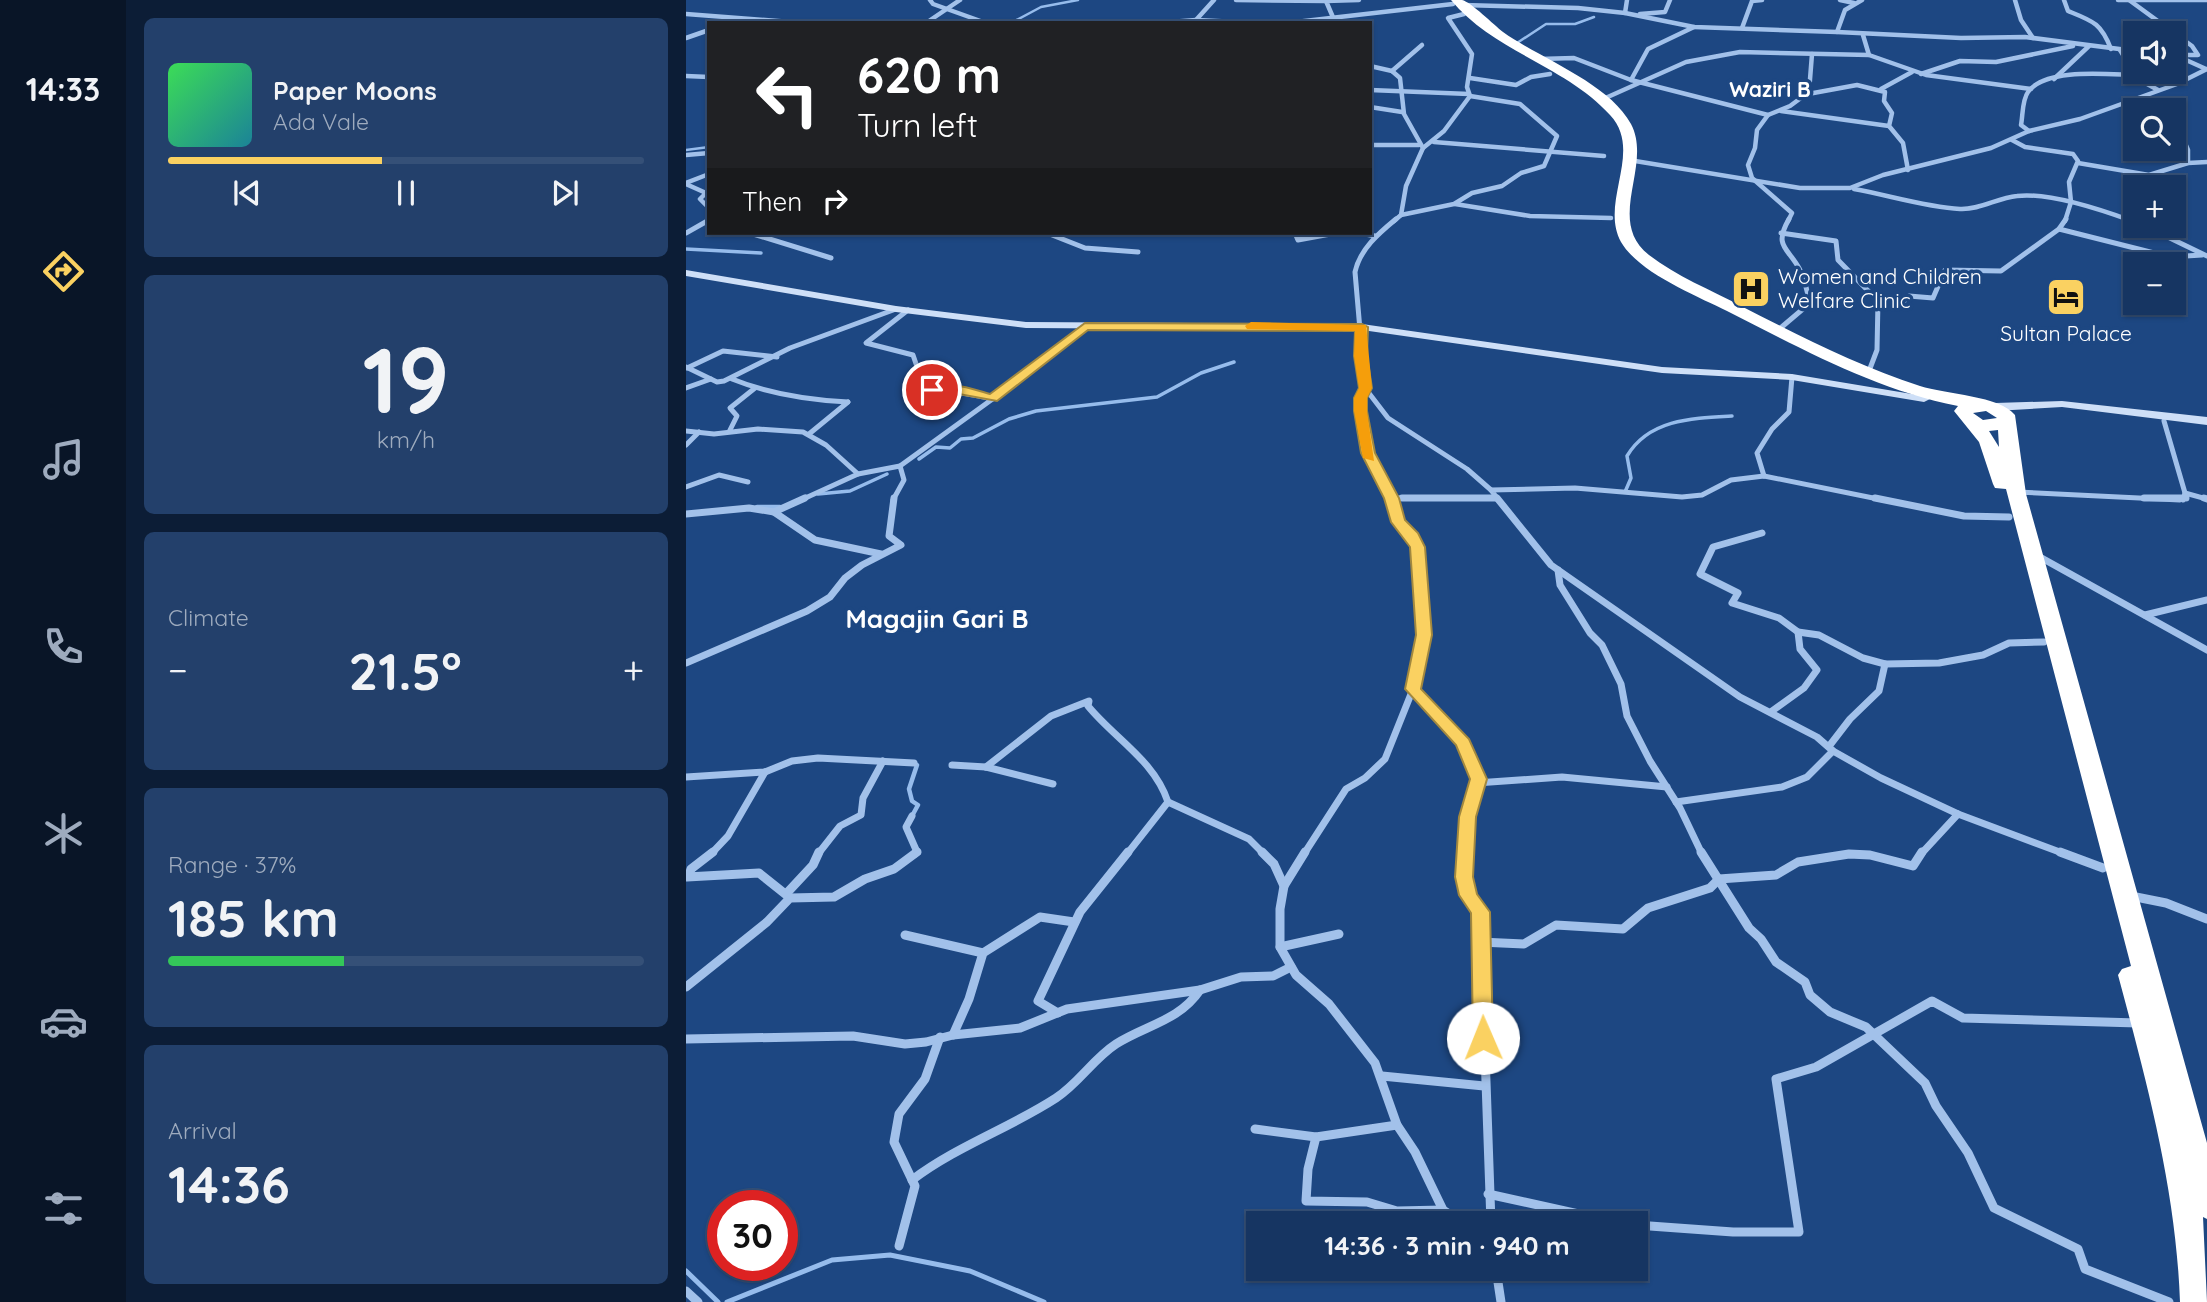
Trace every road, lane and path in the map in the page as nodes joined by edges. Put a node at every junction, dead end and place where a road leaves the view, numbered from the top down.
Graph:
1 (930, 0) edge
2 (960, 0) edge
3 (1214, 0) edge
4 (1236, 0) edge
5 (1359, 0) edge
6 (1514, 0) edge
7 (1576, 0) edge
8 (1627, 0) edge
9 (1670, 0) edge
10 (1762, 0) edge
11 (1840, 0) edge
12 (1862, 0) edge
13 (2015, 0) edge
14 (2064, 0) edge
15 (2118, 0) edge
16 (2129, 0) edge
17 (2207, 0) edge
18 (1325, 1) edge
19 (1855, 3) junction
20 (1457, 4) edge
21 (1493, 5) junction
22 (1578, 8) junction
23 (945, 9) junction
24 (1625, 13) junction
25 (686, 14) edge
26 (1637, 15) junction
27 (732, 18) junction
28 (727, 21) edge
29 (757, 21) edge
30 (929, 21) edge
31 (980, 21) edge
32 (1192, 21) edge
33 (1335, 21) edge
34 (1339, 21) edge
35 (2158, 21) edge
36 (1694, 27) junction
37 (1742, 28) junction
38 (1958, 30) dead end
39 (707, 31) edge
40 (1837, 32) junction
41 (1863, 35) junction
42 (686, 38) edge
43 (1961, 38) junction
44 (2034, 38) junction
45 (2186, 42) edge
46 (1422, 44) dead end
47 (2076, 45) junction
48 (2089, 46) junction
49 (2112, 49) junction
50 (2120, 50) junction
51 (2123, 50) edge
52 (1812, 54) junction
53 (1869, 55) junction
54 (2123, 55) edge
55 (2186, 55) edge
56 (1537, 60) junction
57 (2186, 61) edge
58 (1372, 66) edge
59 (2205, 70) edge
60 (1392, 71) junction
61 (1912, 72) junction
62 (1550, 74) junction
63 (1920, 74) junction
64 (2123, 75) edge
65 (686, 76) edge
66 (707, 76) edge
67 (1470, 78) junction
68 (2054, 79) junction
69 (1631, 80) junction
70 (1638, 81) junction
71 (2147, 84) edge
72 (1516, 86) junction
73 (1372, 89) edge
74 (1881, 89) junction
75 (2031, 89) junction
76 (1398, 90) junction
77 (2158, 90) junction
78 (1808, 94) junction
79 (1469, 95) junction
80 (2137, 98) edge
81 (1601, 100) junction
82 (2123, 103) edge
83 (1520, 104) junction
84 (1372, 107) edge
85 (1780, 111) junction
86 (1402, 112) junction
87 (1768, 115) junction
88 (1889, 126) junction
89 (2029, 131) junction
90 (2012, 140) junction
91 (1434, 142) junction
92 (1372, 145) edge
93 (2186, 145) edge
94 (1421, 146) junction
95 (1552, 152) junction
96 (707, 153) edge
97 (686, 155) edge
98 (1604, 156) dead end
99 (1628, 160) junction
100 (2207, 162) edge
101 (2078, 163) junction
102 (2188, 163) junction
103 (1908, 170) junction
104 (707, 175) edge
105 (1756, 182) junction
106 (686, 184) edge
107 (1850, 188) junction
108 (707, 193) edge
109 (707, 194) edge
110 (2071, 202) junction
111 (1454, 204) junction
112 (707, 206) edge
113 (1401, 215) junction
114 (1611, 218) junction
115 (2123, 218) edge
116 (707, 221) edge
117 (2059, 229) junction
118 (686, 233) edge
119 (1782, 233) junction
120 (756, 235) edge
121 (1052, 235) edge
122 (1296, 235) edge
123 (1328, 235) edge
124 (1370, 235) edge
125 (1375, 236) junction
126 (2170, 238) edge
127 (1138, 252) dead end
128 (2204, 255) edge
129 (831, 258) dead end
130 (686, 273) edge
131 (1878, 300) junction
132 (902, 310) junction
133 (1085, 327) junction
134 (1362, 327) junction
135 (1777, 331) junction
136 (778, 357) junction
137 (687, 367) edge
138 (1869, 372) junction
139 (1792, 377) junction
140 (711, 379) junction
141 (732, 379) junction
142 (686, 388) edge
143 (755, 388) junction
144 (1365, 388) junction
145 (992, 399) junction
146 (1924, 399) junction
147 (1986, 414) junction
148 (2164, 421) junction
149 (2207, 421) edge
150 (2207, 426) edge
151 (730, 430) junction
152 (686, 431) edge
153 (699, 432) junction
154 (809, 434) junction
155 (686, 445) edge
156 (900, 466) junction
157 (858, 474) junction
158 (1764, 477) junction
159 (748, 482) dead end
160 (686, 487) edge
161 (1491, 490) junction
162 (2016, 492) junction
163 (2185, 493) junction
164 (1392, 498) junction
165 (1497, 498) junction
166 (2207, 499) edge
167 (774, 512) junction
168 (686, 514) edge
169 (2009, 517) junction
170 (1762, 533) dead end
171 (881, 554) junction
172 (2034, 554) junction
173 (1558, 570) junction
174 (2207, 600) edge
175 (2145, 615) junction
176 (1798, 632) junction
177 (2044, 642) junction
178 (2207, 650) edge
179 (686, 663) edge
180 (1885, 664) junction
181 (1413, 689) junction
182 (1772, 711) junction
183 (1831, 748) junction
184 (883, 761) junction
185 (914, 763) dead end
186 (952, 765) dead end
187 (986, 767) junction
188 (765, 772) junction
189 (686, 777) edge
190 (1476, 783) junction
191 (1053, 784) dead end
192 (1667, 787) junction
193 (1168, 802) junction
194 (1676, 802) junction
195 (1958, 814) junction
196 (912, 816) dead end
197 (2103, 868) junction
198 (687, 876) edge
199 (1719, 879) junction
200 (1284, 886) junction
201 (2123, 894) junction
202 (788, 896) junction
203 (2207, 919) edge
204 (1074, 922) junction
205 (1339, 933) dead end
206 (905, 935) dead end
207 (1480, 942) junction
208 (1280, 947) junction
209 (982, 953) junction
210 (1291, 967) junction
211 (686, 987) edge
212 (1200, 990) junction
213 (1058, 1013) junction
214 (2144, 1023) junction
215 (953, 1035) junction
216 (940, 1037) junction
217 (686, 1039) edge
218 (1382, 1076) junction
219 (1484, 1086) junction
220 (1397, 1125) junction
221 (1255, 1129) dead end
222 (1316, 1137) junction
223 (912, 1180) junction
224 (1488, 1194) junction
225 (2207, 1207) edge
226 (1443, 1210) joint
227 (1489, 1211) edge
228 (1572, 1211) edge
229 (1648, 1226) edge
230 (899, 1246) dead end
231 (1498, 1281) edge
232 (686, 1291) edge
233 (698, 1302) edge
234 (1501, 1302) edge
235 (2169, 1302) edge
236 (2195, 1302) edge

1 - 23 street
2 - 23 street
3 - 32 street
4 - 18 street
5 - 18 street
6 - 21 street
7 - 22 street
8 - 24 street
9 - 26 street
10 - 37 street
11 - 19 street
12 - 19 street
13 - 44 street
14 - 49 street
15 - 16 street
16 - 17 street
16 - 35 street
18 - 33 street
19 - 40 street
20 - 21 street
20 - 34 street
20 - 56 highway
20 - 62 highway
20 - 67 street
21 - 22 street
22 - 24 street
23 - 30 street
23 - 31 street
24 - 26 street
25 - 27 street
26 - 36 street
27 - 28 street
27 - 29 street
36 - 37 street
36 - 69 street
37 - 40 street
38 - 43 street
39 - 42 street
40 - 41 street
41 - 43 street
41 - 53 street
43 - 44 street
44 - 47 street
45 - 55 street
46 - 60 street
47 - 48 street
47 - 63 street
48 - 49 street
48 - 68 street
49 - 50 street
50 - 51 street
50 - 54 street
52 - 53 street
52 - 70 street
52 - 78 street
53 - 61 street
56 - 69 street
56 - 81 highway
57 - 59 street
58 - 60 street
59 - 77 street
60 - 76 street
61 - 63 street
61 - 74 street
62 - 72 street
62 - 114 highway
63 - 75 street
64 - 68 street
65 - 66 street
67 - 72 street
67 - 79 street
68 - 75 street
69 - 70 street
70 - 81 street
70 - 87 street
71 - 77 street
72 - 83 street
73 - 76 street
74 - 78 street
74 - 88 street
75 - 89 street
76 - 79 street
76 - 86 street
77 - 80 street
78 - 85 street
79 - 83 street
79 - 91 street
81 - 99 highway
82 - 89 street
83 - 95 street
84 - 86 street
85 - 87 street
85 - 88 street
86 - 94 street
87 - 105 street
88 - 103 street
89 - 90 street
90 - 101 street
90 - 103 street
91 - 94 street
91 - 95 street
92 - 94 street
93 - 102 street
94 - 113 street
95 - 98 street
95 - 111 street
96 - 97 street
99 - 105 street
99 - 135 highway
100 - 102 street
101 - 102 street
101 - 110 street
103 - 107 street
104 - 106 street
105 - 107 street
105 - 119 street
106 - 108 street
107 - 110 street
109 - 112 street
110 - 115 street
110 - 117 street
111 - 113 street
111 - 114 street
113 - 125 street
114 - 146 highway
116 - 118 street
117 - 128 street
117 - 131 street
119 - 131 street
119 - 135 street
120 - 129 street
121 - 127 street
122 - 123 street
124 - 125 street
125 - 134 street
126 - 128 street
130 - 132 street
131 - 138 street
132 - 133 street
132 - 136 street
132 - 145 street
133 - 134 street
133 - 145 street
134 - 139 street
134 - 144 street
135 - 138 highway
136 - 137 street
136 - 141 street
137 - 140 street
138 - 147 highway
139 - 146 street
139 - 158 street
140 - 141 street
140 - 142 street
141 - 143 street
143 - 151 street
143 - 154 street
144 - 161 street
144 - 164 street
145 - 156 street
146 - 147 highway
147 - 148 street
147 - 149 street
147 - 162 highway
147 - 169 highway
148 - 150 street
148 - 163 street
151 - 153 street
151 - 154 street
152 - 153 street
153 - 155 street
154 - 157 street
156 - 157 street
156 - 171 street
157 - 167 street
158 - 161 street
158 - 169 street
159 - 160 street
161 - 165 street
162 - 163 street
162 - 172 highway
163 - 166 street
164 - 165 street
164 - 181 street
165 - 173 street
167 - 168 street
167 - 171 street
169 - 177 highway
170 - 176 street
171 - 179 street
172 - 175 street
172 - 201 highway
173 - 182 street
173 - 192 street
174 - 175 street
175 - 178 street
176 - 180 street
176 - 182 street
177 - 180 street
177 - 197 highway
180 - 183 street
181 - 190 street
181 - 200 street
182 - 183 street
183 - 194 street
183 - 195 street
184 - 185 street
184 - 188 street
184 - 202 street
186 - 187 street
187 - 191 street
187 - 193 street
188 - 189 street
188 - 198 street
190 - 192 street
190 - 207 street
192 - 194 street
193 - 200 street
193 - 204 street
194 - 199 street
195 - 197 street
195 - 199 street
196 - 202 street
197 - 214 highway
198 - 202 street
199 - 207 street
199 - 235 street
200 - 208 street
201 - 203 street
201 - 225 highway
202 - 211 street
204 - 209 street
204 - 213 street
205 - 208 street
206 - 209 street
207 - 219 street
208 - 210 street
209 - 215 street
210 - 212 street
210 - 218 street
212 - 213 street
212 - 223 street
213 - 215 street
214 - 229 street
214 - 236 highway
215 - 216 street
216 - 217 street
216 - 223 street
218 - 219 street
218 - 220 street
219 - 224 street
220 - 222 street
220 - 226 street
221 - 222 street
222 - 226 street
223 - 230 street
224 - 227 street
224 - 228 street
231 - 234 street
232 - 233 street

